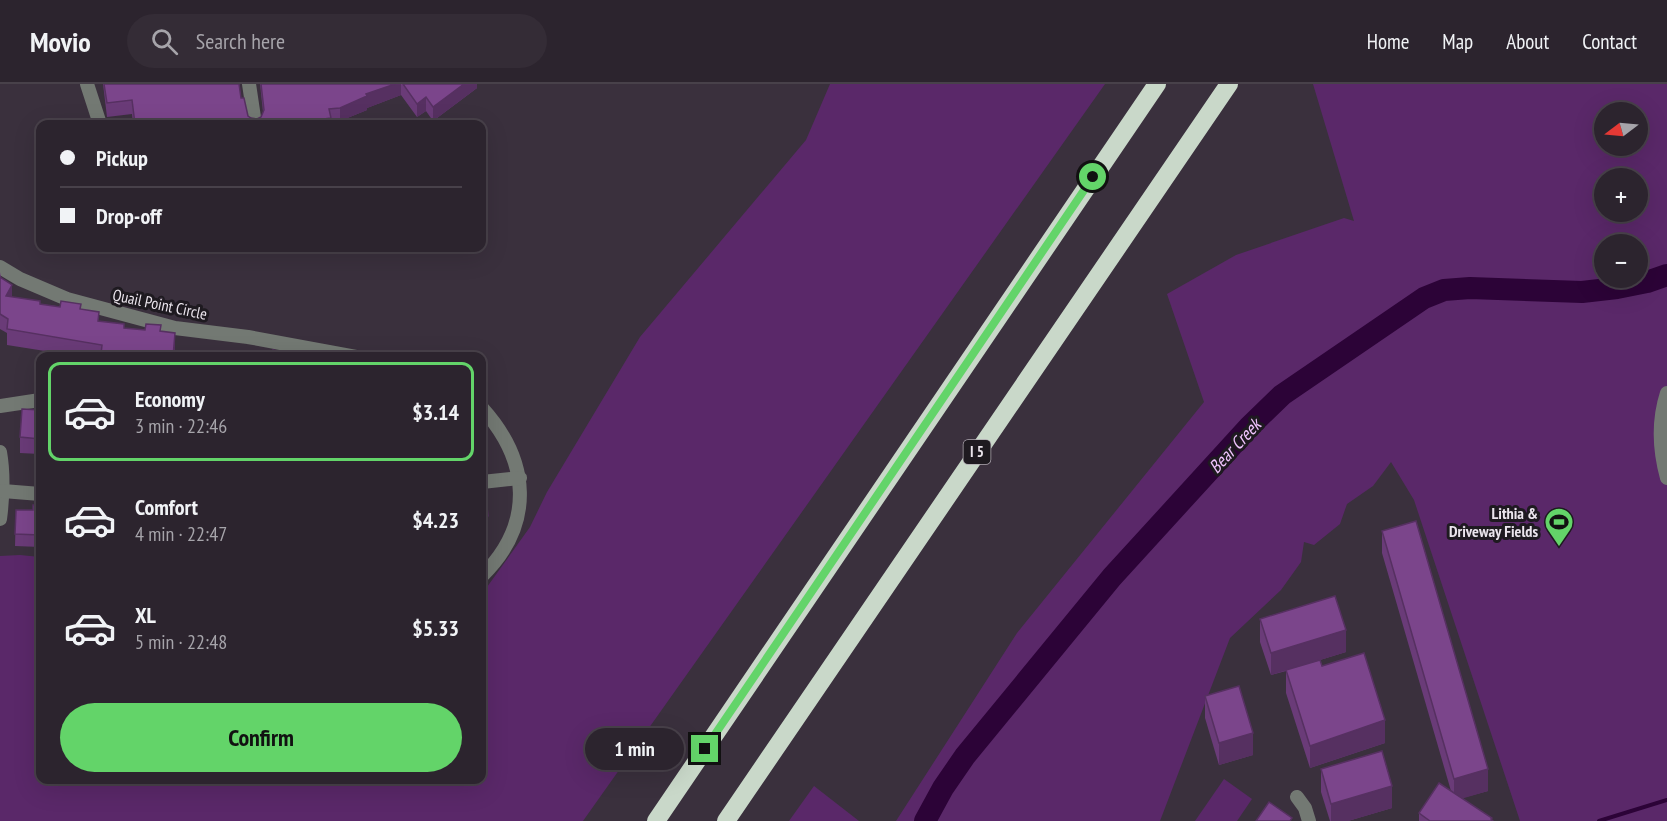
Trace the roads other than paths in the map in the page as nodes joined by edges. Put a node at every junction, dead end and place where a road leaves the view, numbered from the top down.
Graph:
1 (87, 84) edge
2 (249, 84) edge
3 (1156, 84) edge
4 (1229, 84) edge
5 (99, 120) edge
6 (254, 120) edge
7 (0, 267) edge
8 (329, 352) edge
9 (1667, 393) edge
10 (36, 401) edge
11 (0, 406) edge
12 (486, 413) edge
13 (0, 452) edge
14 (520, 478) junction
15 (1667, 478) edge
16 (486, 482) edge
17 (3, 491) junction
18 (36, 494) edge
19 (0, 519) edge
20 (486, 571) edge
21 (1297, 797) dead end
22 (656, 821) edge
23 (726, 821) edge
24 (1310, 821) edge

1 - 5 street
2 - 6 street
3 - 22 highway
4 - 23 highway, I 5
7 - 8 street, Quail Point Circle
9 - 15 street
10 - 11 street
12 - 14 street
13 - 17 street
14 - 16 street
14 - 20 street
17 - 18 street
17 - 19 street
21 - 24 street

